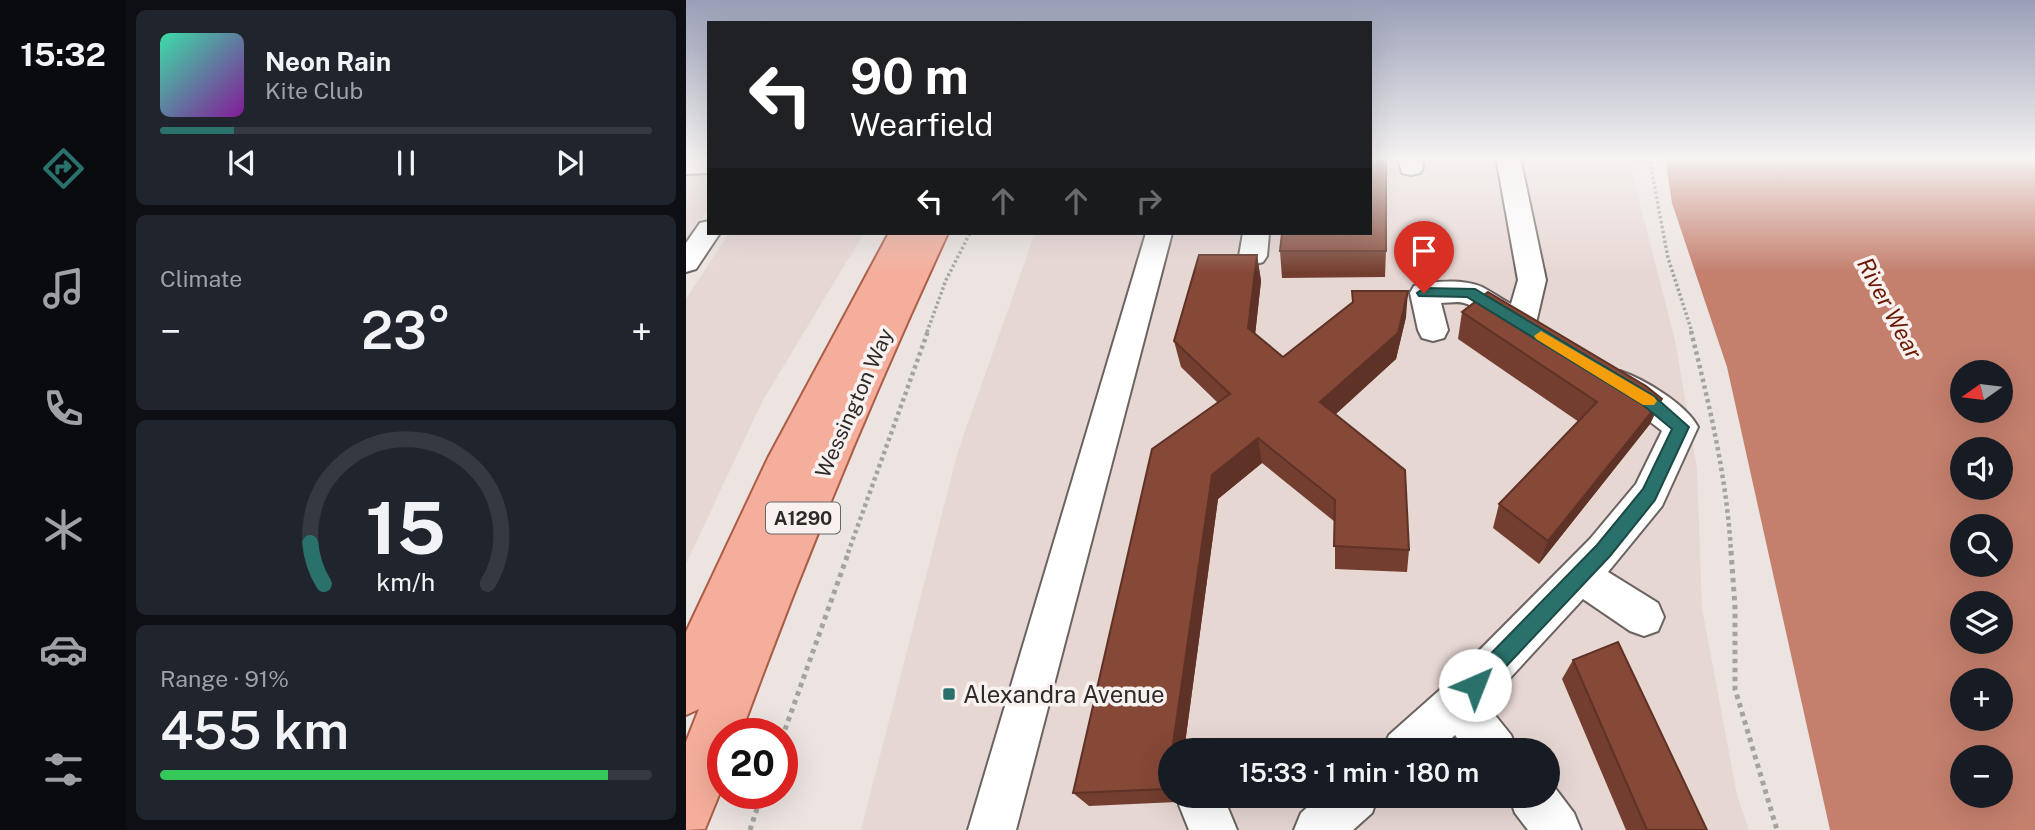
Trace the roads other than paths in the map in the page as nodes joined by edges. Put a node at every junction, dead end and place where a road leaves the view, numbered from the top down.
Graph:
1 (1516, 196) edge
2 (707, 232) edge
3 (903, 235) edge
4 (932, 235) edge
5 (1158, 235) edge
6 (686, 263) edge
7 (1521, 323) junction
8 (1433, 330) dead end
9 (1553, 343) edge
10 (1596, 369) edge
11 (1580, 575) junction
12 (1644, 617) dead end
13 (686, 690) edge
14 (1457, 703) junction
15 (1419, 738) edge
16 (1485, 738) edge
17 (1342, 808) edge
18 (1541, 808) edge
19 (686, 810) edge
20 (992, 830) edge
21 (1318, 830) edge
22 (1557, 830) edge

1 - 7 street
2 - 6 street
3 - 13 main road, Wessington Way / A1290
4 - 19 main road, Wessington Way / A1290
5 - 20 street
7 - 8 street
7 - 9 street
10 - 11 street
11 - 12 street
11 - 14 street
14 - 15 street
14 - 16 street
17 - 21 street
18 - 22 street

